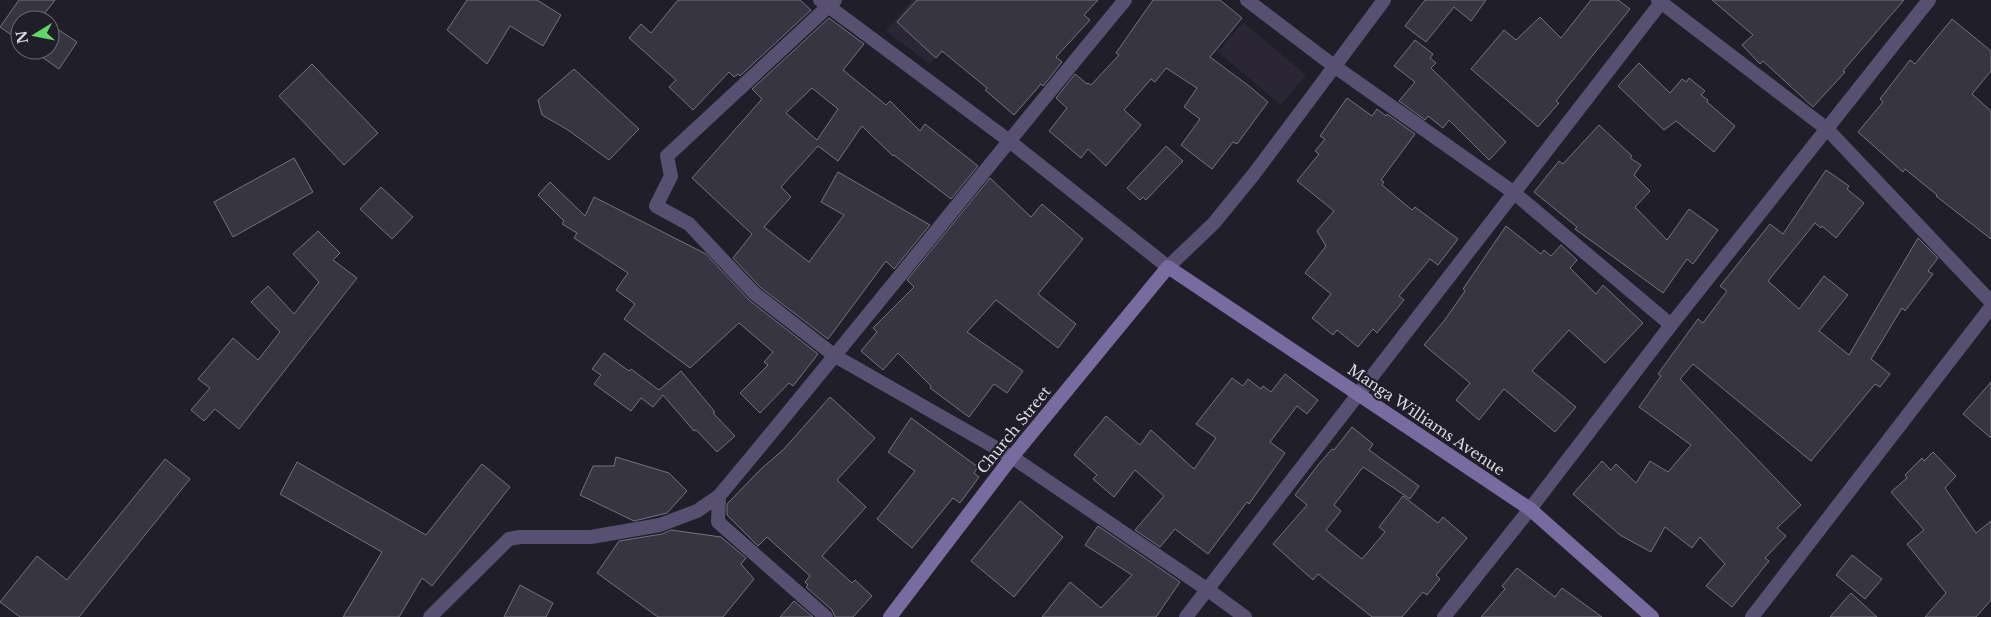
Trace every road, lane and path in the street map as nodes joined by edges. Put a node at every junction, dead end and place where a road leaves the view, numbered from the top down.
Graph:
1 (1125, 0) edge
2 (1247, 0) edge
3 (1384, 0) edge
4 (1929, 0) edge
5 (1661, 1) edge
6 (828, 3) edge
7 (1334, 66) junction
8 (1827, 129) junction
9 (1008, 140) junction
10 (1513, 192) junction
11 (1168, 267) junction
12 (1991, 302) edge
13 (1991, 307) edge
14 (1671, 326) junction
15 (835, 356) junction
16 (1359, 394) junction
17 (1012, 457) junction
18 (719, 496) junction
19 (1530, 509) junction
20 (1208, 590) junction
21 (430, 617) edge
22 (826, 617) edge
23 (890, 617) edge
24 (1186, 617) edge
25 (1245, 617) edge
26 (1444, 617) edge
27 (1652, 617) edge
28 (1752, 617) edge

1 - 9 street
2 - 7 street
3 - 7 street
4 - 8 street
5 - 8 street
5 - 10 street
6 - 9 street
6 - 15 street
7 - 10 street
7 - 11 street
8 - 12 street
8 - 14 street
9 - 11 street
9 - 15 street
10 - 14 street
10 - 16 street
11 - 16 main road, Manga Williams Avenue
11 - 17 main road, Church Street
13 - 28 street
14 - 19 street
15 - 17 street
15 - 18 street
16 - 19 main road, Manga Williams Avenue
16 - 20 street
17 - 20 street
17 - 23 main road, Church Street
18 - 21 street
18 - 22 street
19 - 26 street
19 - 27 main road, Manga Williams Avenue
20 - 24 street
20 - 25 street

